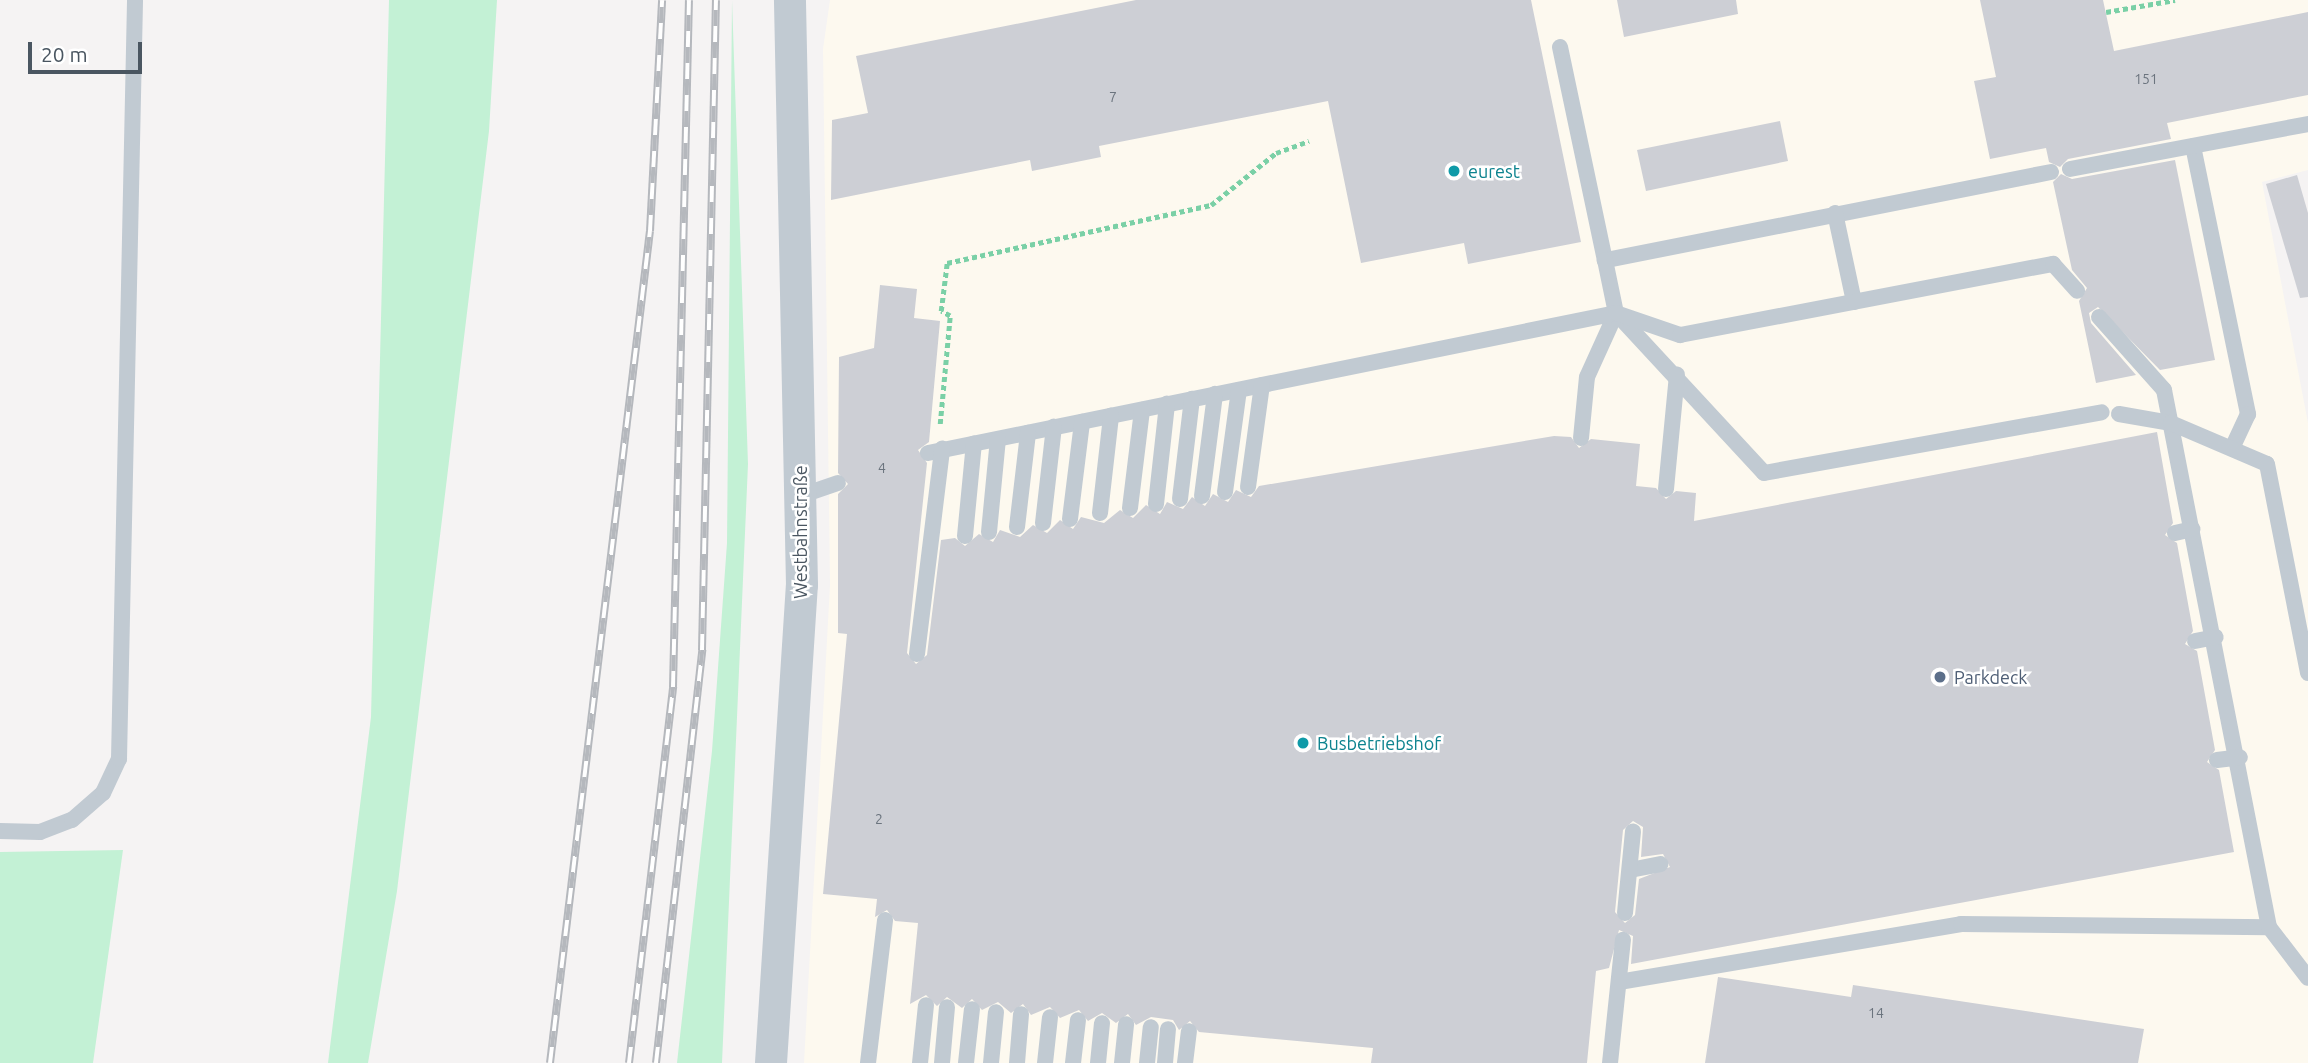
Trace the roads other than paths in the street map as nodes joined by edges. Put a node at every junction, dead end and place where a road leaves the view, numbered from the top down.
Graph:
1 (135, 0) edge
2 (790, 0) edge
3 (1560, 47) dead end
4 (2308, 124) edge
5 (2193, 146) junction
6 (2070, 169) dead end
7 (2051, 172) dead end
8 (1835, 213) junction
9 (1605, 260) junction
10 (2077, 291) dead end
11 (1854, 302) junction
12 (1616, 313) junction
13 (2099, 317) dead end
14 (1677, 375) junction
15 (1262, 385) junction
16 (1239, 390) junction
17 (1215, 394) junction
18 (1192, 400) junction
19 (1167, 404) junction
20 (1142, 410) junction
21 (2102, 412) dead end
22 (2119, 414) dead end
23 (1111, 416) junction
24 (1082, 422) junction
25 (2171, 423) junction
26 (1054, 427) junction
27 (1028, 433) junction
28 (1581, 438) dead end
29 (998, 439) junction
30 (974, 443) junction
31 (2232, 449) junction
32 (838, 483) dead end
33 (1248, 488) dead end
34 (1666, 489) dead end
35 (1225, 492) dead end
36 (800, 496) junction
37 (1202, 496) dead end
38 (1180, 499) dead end
39 (1156, 504) dead end
40 (1130, 508) dead end
41 (1100, 513) dead end
42 (1070, 519) dead end
43 (1043, 523) dead end
44 (1017, 527) dead end
45 (2193, 529) junction
46 (989, 532) dead end
47 (2175, 533) dead end
48 (965, 536) dead end
49 (2216, 637) junction
50 (2195, 641) dead end
51 (917, 654) dead end
52 (2308, 673) edge
53 (2240, 757) junction
54 (2217, 760) dead end
55 (0, 831) edge
56 (1633, 831) dead end
57 (1660, 864) dead end
58 (1630, 870) junction
59 (1625, 913) dead end
60 (885, 920) dead end
61 (2269, 927) junction
62 (1623, 940) dead end
63 (2308, 978) edge
64 (1619, 982) junction
65 (926, 1005) dead end
66 (947, 1007) dead end
67 (972, 1009) dead end
68 (996, 1012) dead end
69 (1021, 1014) dead end
70 (1050, 1017) dead end
71 (1077, 1020) dead end
72 (1102, 1023) dead end
73 (1126, 1024) dead end
74 (1152, 1027) dead end
75 (1168, 1029) dead end
76 (1189, 1031) dead end
77 (771, 1063) edge
78 (868, 1063) edge
79 (920, 1063) edge
80 (942, 1063) edge
81 (966, 1063) edge
82 (991, 1063) edge
83 (1017, 1063) edge
84 (1045, 1063) edge
85 (1073, 1063) edge
86 (1098, 1063) edge
87 (1122, 1063) edge
88 (1147, 1063) edge
89 (1165, 1063) edge
90 (1185, 1063) edge
91 (1610, 1063) edge

1 - 55 lane
2 - 36 street, Westbahnstraße
3 - 9 lane
4 - 5 lane
5 - 6 lane
5 - 31 lane
7 - 8 lane
8 - 9 lane
8 - 11 lane
9 - 12 lane
10 - 11 lane
11 - 12 lane
12 - 14 lane
12 - 15 lane
12 - 28 lane
13 - 25 lane
14 - 21 lane
14 - 34 lane
15 - 16 lane
15 - 33 lane
16 - 17 lane
16 - 35 lane
17 - 18 lane
17 - 37 lane
18 - 19 lane
18 - 38 lane
19 - 20 lane
19 - 39 lane
20 - 23 lane
20 - 40 lane
22 - 25 lane
23 - 24 lane
23 - 41 lane
24 - 26 lane
24 - 42 lane
25 - 31 lane
25 - 45 lane
26 - 27 lane
26 - 43 lane
27 - 29 lane
27 - 44 lane
29 - 30 lane
29 - 46 lane
30 - 48 lane
30 - 51 lane
31 - 52 lane
32 - 36 lane
36 - 77 street, Westbahnstraße
45 - 47 lane
45 - 49 lane
49 - 50 lane
49 - 53 lane
53 - 54 lane
53 - 61 lane
56 - 58 lane
57 - 58 lane
58 - 59 lane
60 - 78 lane
61 - 63 lane
61 - 64 lane
62 - 64 lane
64 - 91 lane
65 - 79 lane
66 - 80 lane
67 - 81 lane
68 - 82 lane
69 - 83 lane
70 - 84 lane
71 - 85 lane
72 - 86 lane
73 - 87 lane
74 - 88 lane
75 - 89 lane
76 - 90 lane

